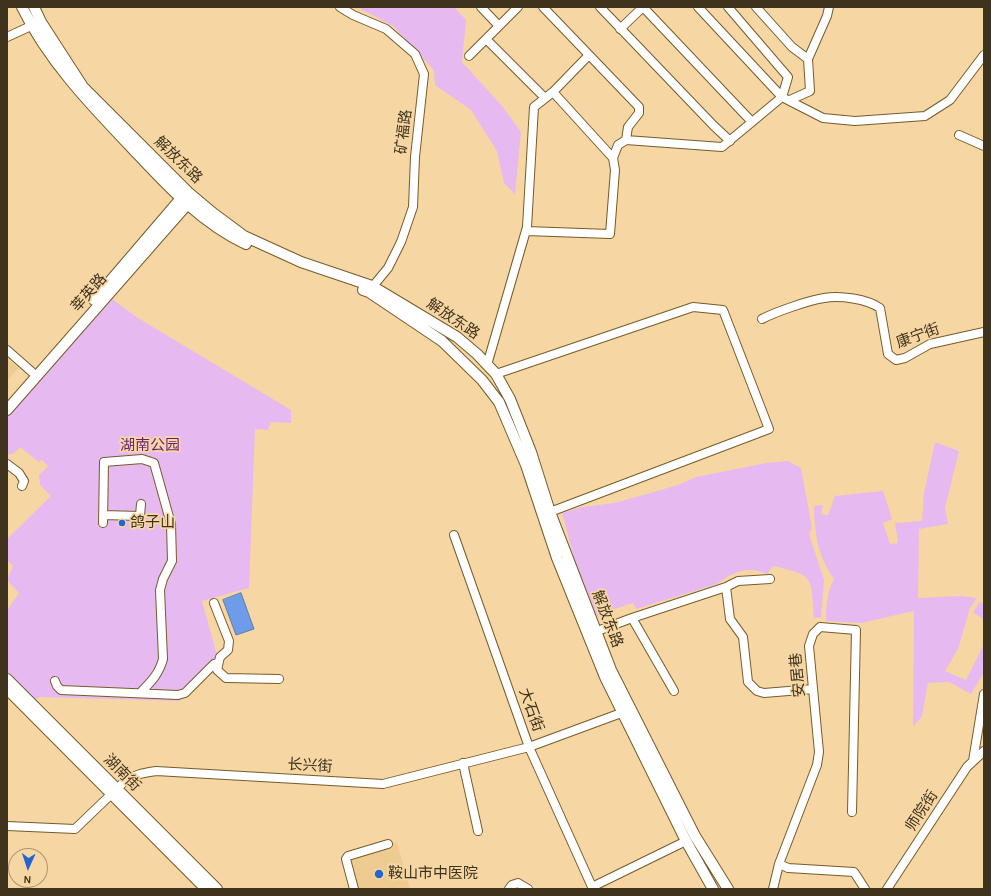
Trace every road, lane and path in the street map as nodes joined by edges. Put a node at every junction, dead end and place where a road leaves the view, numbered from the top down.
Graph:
1 (22, 7) edge
2 (34, 7) edge
3 (340, 7) edge
4 (481, 7) edge
5 (518, 7) edge
6 (543, 7) edge
7 (600, 7) edge
8 (643, 7) edge
9 (698, 7) edge
10 (728, 7) edge
11 (756, 7) edge
12 (829, 7) edge
13 (31, 26) junction
14 (499, 26) junction
15 (620, 30) junction
16 (7, 37) edge
17 (486, 39) junction
18 (589, 55) junction
19 (984, 55) edge
20 (469, 56) dead end
21 (808, 59) junction
22 (553, 92) junction
23 (782, 97) junction
24 (545, 98) junction
25 (790, 100) junction
26 (752, 122) junction
27 (959, 135) dead end
28 (626, 140) junction
29 (730, 141) junction
30 (984, 146) edge
31 (613, 158) junction
32 (187, 198) junction
33 (526, 231) junction
34 (370, 289) junction
35 (762, 319) dead end
36 (984, 332) edge
37 (7, 350) edge
38 (487, 365) junction
39 (32, 372) junction
40 (496, 374) junction
41 (7, 400) edge
42 (7, 410) edge
43 (7, 464) edge
44 (22, 486) dead end
45 (141, 504) dead end
46 (550, 512) junction
47 (454, 535) dead end
48 (770, 579) dead end
49 (726, 587) junction
50 (214, 602) dead end
51 (632, 618) junction
52 (591, 634) junction
53 (218, 663) junction
54 (7, 679) edge
55 (279, 679) dead end
56 (56, 681) dead end
57 (7, 689) edge
58 (813, 689) junction
59 (674, 691) dead end
60 (140, 693) junction
61 (984, 694) edge
62 (624, 712) junction
63 (529, 746) junction
64 (984, 751) edge
65 (973, 761) junction
66 (463, 763) junction
67 (115, 793) junction
68 (852, 812) dead end
69 (7, 826) edge
70 (478, 831) dead end
71 (686, 841) junction
72 (388, 844) dead end
73 (779, 864) junction
74 (593, 888) edge
75 (206, 889) edge
76 (217, 889) edge
77 (354, 889) edge
78 (509, 889) edge
79 (528, 889) edge
80 (713, 889) edge
81 (728, 889) edge
82 (773, 889) edge
83 (865, 889) edge
84 (887, 889) edge

1 - 13 main road, 解放东路
2 - 32 main road, 解放东路
3 - 34 street, 矿福路
4 - 14 street
5 - 14 street
6 - 18 street
7 - 15 street
8 - 15 street
8 - 26 street
9 - 23 street
10 - 23 street
11 - 21 street
12 - 21 street
13 - 16 street
13 - 32 main road, 解放东路
14 - 17 street
15 - 29 street
17 - 20 street
17 - 24 street
18 - 22 street
18 - 28 street
19 - 25 street
21 - 25 street
22 - 24 street
22 - 31 street
23 - 25 street
23 - 26 street
24 - 33 street
26 - 29 street
27 - 30 street
28 - 29 street
28 - 31 street
31 - 33 street
32 - 34 main road, 解放东路
32 - 39 main road, 莘英路
32 - 42 main road, 莘英路
33 - 38 street
34 - 38 main road, 解放东路
34 - 52 main road, 解放东路
35 - 36 street, 康宁街
37 - 39 street
38 - 40 main road, 解放东路
39 - 41 main road, 莘英路
40 - 46 main road, 解放东路
40 - 46 street
43 - 44 street
45 - 60 street
46 - 52 main road, 解放东路
47 - 63 street, 大石街
48 - 49 street
49 - 51 street
49 - 58 street
50 - 53 street
51 - 52 street
51 - 59 street
52 - 62 main road, 解放东路
52 - 81 main road, 解放东路
53 - 55 street
53 - 60 street
54 - 67 main road, 湖南街
56 - 60 street
57 - 67 main road, 湖南街
58 - 68 street, 安居巷
58 - 73 street, 安居巷
61 - 65 street
62 - 63 street, 长兴街
62 - 71 main road, 解放东路
63 - 66 street, 长兴街
63 - 74 street, 大石街
64 - 65 street, 师院街
65 - 84 street, 师院街
66 - 67 street, 长兴街
66 - 70 street
67 - 69 street, 长兴街
67 - 75 main road, 湖南街
67 - 76 main road, 湖南街
71 - 74 street
71 - 80 main road, 解放东路
72 - 77 street
73 - 82 street, 安居巷
73 - 83 street
78 - 79 street

